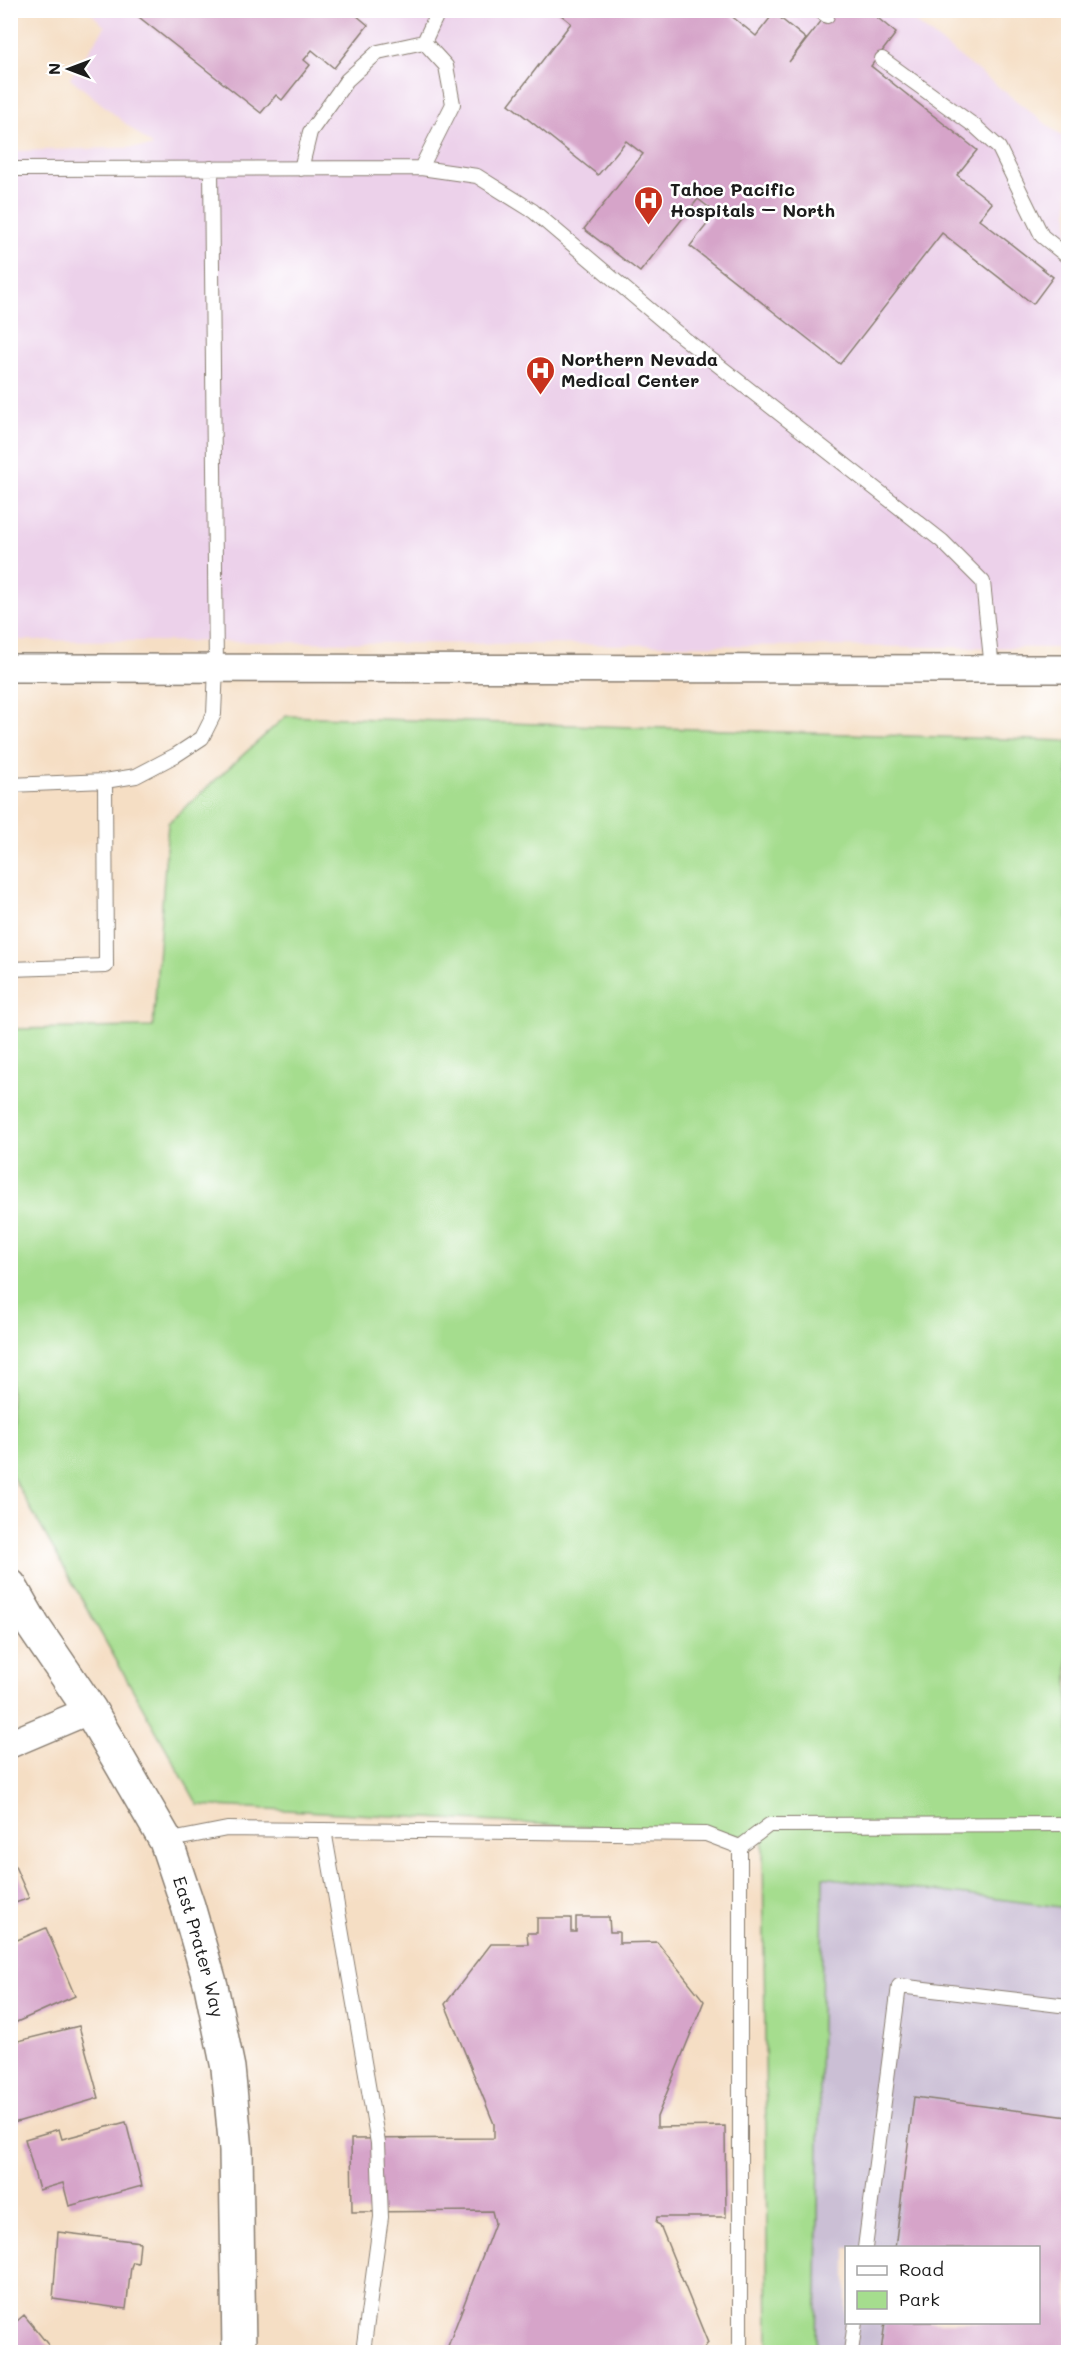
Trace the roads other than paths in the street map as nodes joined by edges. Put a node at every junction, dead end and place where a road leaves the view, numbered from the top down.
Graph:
1 (438, 10) edge
2 (424, 42) junction
3 (882, 59) dead end
4 (211, 168) junction
5 (421, 168) junction
6 (10, 169) edge
7 (301, 169) junction
8 (1068, 257) edge
9 (216, 667) junction
10 (10, 668) edge
11 (992, 669) junction
12 (1068, 669) edge
13 (105, 782) junction
14 (10, 785) edge
15 (10, 969) edge
16 (10, 1586) edge
17 (90, 1710) junction
18 (10, 1744) edge
19 (1068, 1824) edge
20 (324, 1830) junction
21 (166, 1840) junction
22 (740, 1847) junction
23 (1068, 2006) edge
24 (865, 2246) edge
25 (855, 2324) edge
26 (239, 2352) edge
27 (363, 2352) edge
28 (740, 2352) edge
29 (851, 2352) edge

1 - 2 lane
2 - 5 lane
2 - 7 lane
3 - 8 lane
4 - 6 lane
4 - 7 lane
4 - 9 lane
5 - 7 lane
5 - 11 lane
9 - 10 street
9 - 11 street
9 - 13 lane
11 - 12 street
13 - 14 lane
13 - 15 lane
16 - 17 street, East Prater Way
17 - 18 street
17 - 21 street, East Prater Way
19 - 22 lane
20 - 21 lane
20 - 22 lane
20 - 27 lane
21 - 26 street, East Prater Way
22 - 28 lane
23 - 24 lane
25 - 29 lane

